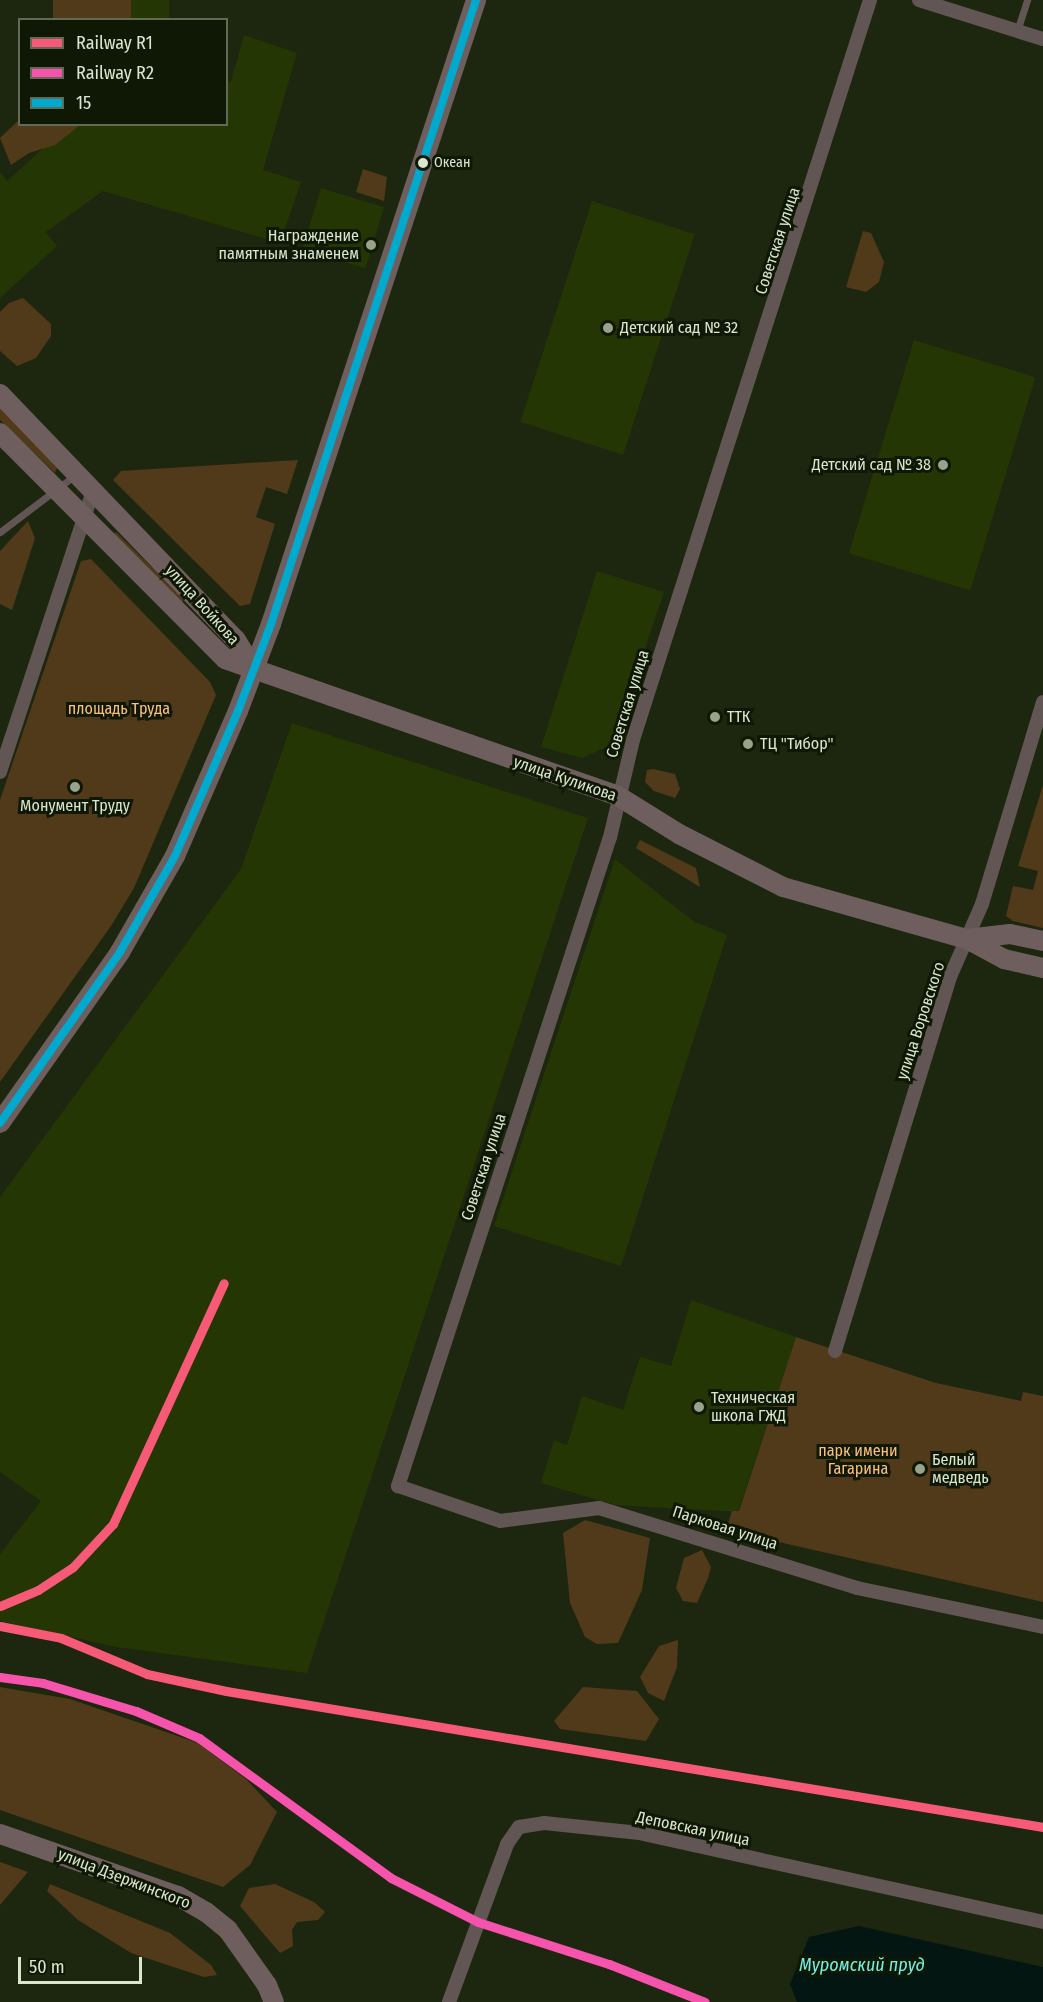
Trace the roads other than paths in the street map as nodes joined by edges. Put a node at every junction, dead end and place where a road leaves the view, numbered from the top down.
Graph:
1 (476, 0) edge
2 (870, 0) edge
3 (919, 0) edge
4 (1027, 0) edge
5 (1017, 31) junction
6 (1043, 39) edge
7 (0, 394) edge
8 (0, 433) edge
9 (77, 473) junction
10 (56, 490) junction
11 (93, 491) junction
12 (84, 519) junction
13 (0, 532) edge
14 (255, 670) junction
15 (1043, 702) edge
16 (0, 772) edge
17 (618, 796) junction
18 (967, 939) junction
19 (1043, 941) edge
20 (1043, 968) edge
21 (0, 1123) edge
22 (835, 1351) dead end
23 (398, 1486) joint
24 (1043, 1627) edge
25 (0, 1834) edge
26 (1043, 1922) edge
27 (274, 2002) edge
28 (449, 2002) edge

1 - 14 main road
2 - 17 street, Советская улица
3 - 5 street
4 - 5 lane
5 - 6 street
7 - 9 main road, улица Войкова
8 - 10 main road, улица Войкова
9 - 10 lane
9 - 11 main road, улица Войкова
10 - 12 main road, улица Войкова
10 - 13 lane
11 - 12 street
11 - 14 main road, улица Войкова
12 - 14 main road, улица Войкова
12 - 16 street
14 - 17 main road, улица Куликова
14 - 21 main road
15 - 18 street, улица Воровского
17 - 18 main road, улица Куликова
17 - 23 street, Советская улица
18 - 19 main road, улица Куликова
18 - 20 main road, улица Куликова
18 - 22 street, улица Воровского
23 - 24 street, Парковая улица
25 - 27 main road, улица Дзержинского
26 - 28 street, Деповская улица

